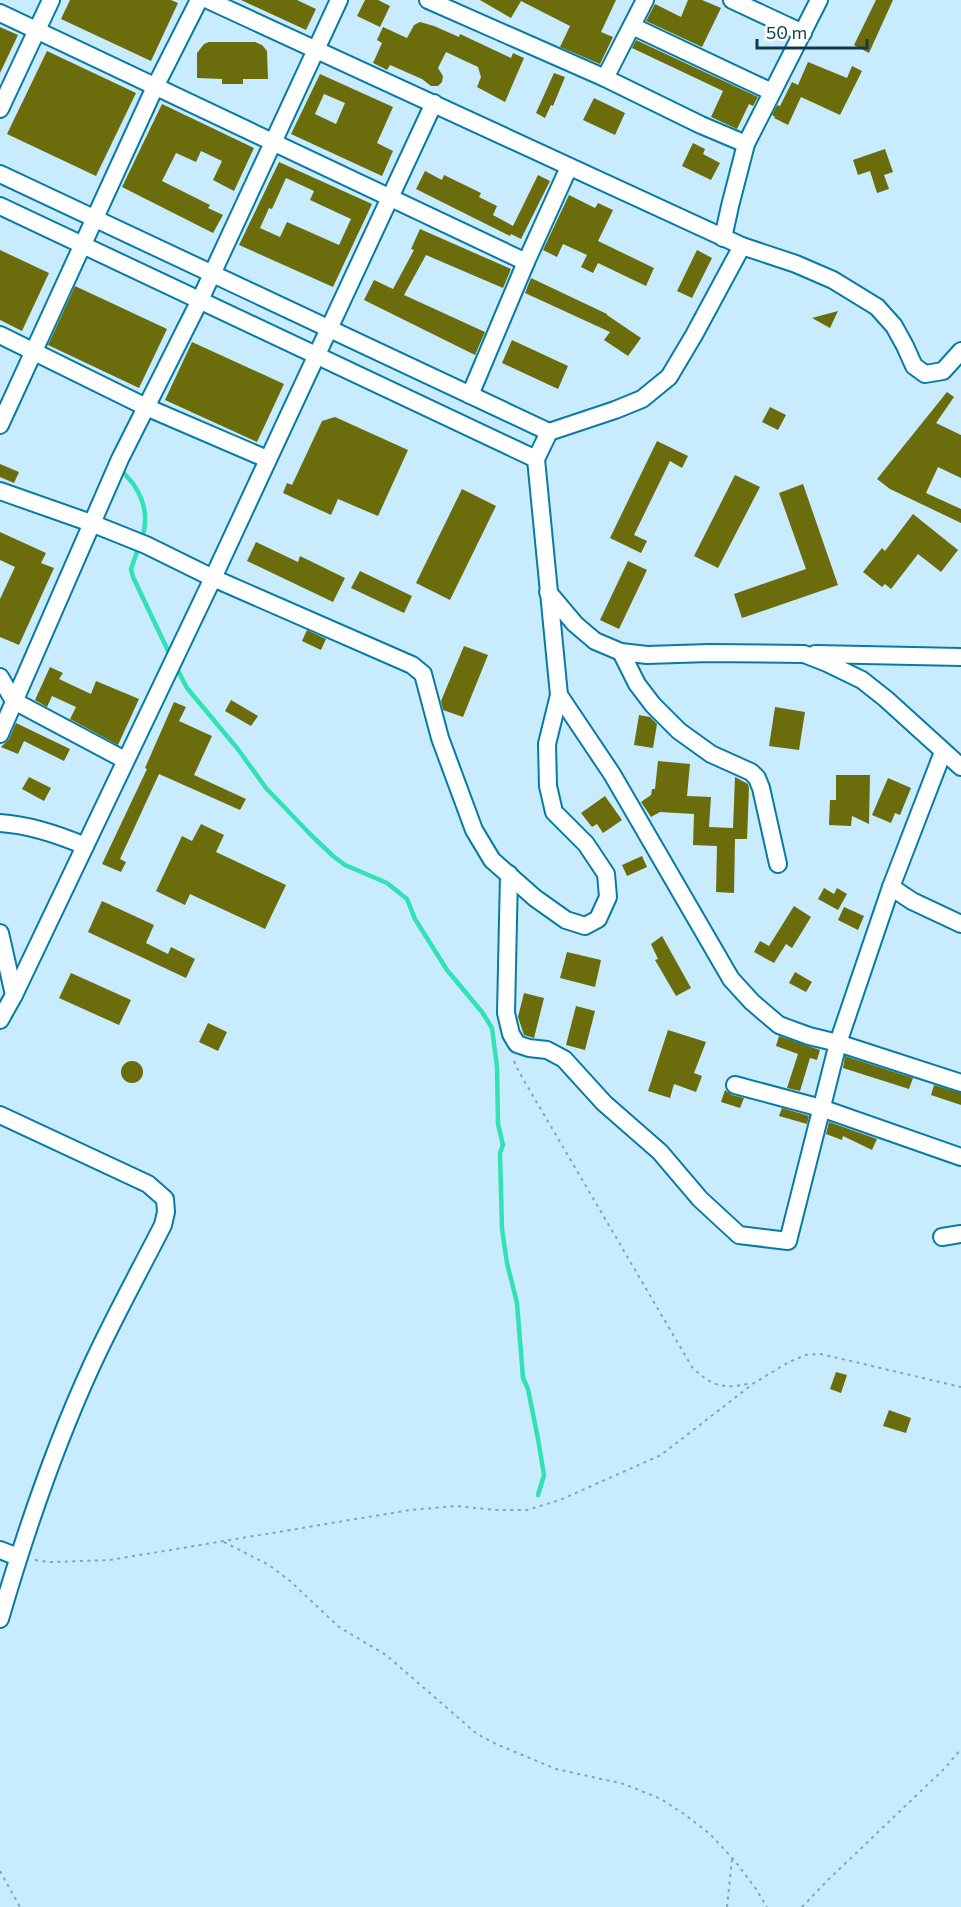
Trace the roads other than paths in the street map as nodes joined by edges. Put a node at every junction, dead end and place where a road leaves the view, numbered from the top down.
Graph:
1 (51, 0) edge
2 (199, 0) edge
3 (208, 0) edge
4 (339, 0) edge
5 (428, 0) edge
6 (645, 0) edge
7 (732, 0) edge
8 (819, 0) edge
9 (0, 13) edge
10 (632, 26) junction
11 (37, 30) junction
12 (803, 33) junction
13 (317, 50) junction
14 (604, 78) junction
15 (155, 87) junction
16 (772, 92) junction
17 (434, 103) junction
18 (0, 109) edge
19 (274, 142) junction
20 (746, 144) junction
21 (569, 167) junction
22 (0, 174) edge
23 (390, 198) junction
24 (0, 206) edge
25 (94, 219) junction
26 (723, 238) junction
27 (83, 245) junction
28 (741, 246) junction
29 (526, 262) junction
30 (213, 273) junction
31 (200, 300) junction
32 (329, 328) junction
33 (0, 335) edge
34 (33, 351) junction
35 (961, 351) edge
36 (316, 356) junction
37 (470, 394) junction
38 (146, 407) junction
39 (0, 425) edge
40 (549, 432) junction
41 (267, 459) junction
42 (536, 459) junction
43 (0, 491) edge
44 (91, 523) junction
45 (213, 579) junction
46 (548, 592) junction
47 (621, 652) junction
48 (804, 654) junction
49 (961, 657) edge
50 (0, 677) edge
51 (559, 695) junction
52 (14, 701) junction
53 (0, 734) edge
54 (943, 752) junction
55 (125, 760) junction
56 (961, 767) edge
57 (0, 823) edge
58 (85, 846) junction
59 (778, 864) dead end
60 (509, 874) junction
61 (891, 887) junction
62 (961, 924) edge
63 (0, 933) edge
64 (14, 995) junction
65 (0, 1020) edge
66 (838, 1043) junction
67 (961, 1083) edge
68 (735, 1085) dead end
69 (821, 1108) junction
70 (0, 1115) edge
71 (961, 1156) edge
72 (961, 1234) edge
73 (942, 1237) dead end
74 (0, 1550) edge
75 (18, 1557) junction
76 (0, 1619) edge

1 - 11 street
2 - 15 street
3 - 13 street
4 - 13 street
5 - 14 street
6 - 10 street
7 - 12 street
8 - 12 street
9 - 11 street
10 - 14 street
10 - 16 street
11 - 15 street
11 - 18 street
12 - 16 street
13 - 17 street
13 - 19 street
14 - 20 street
15 - 19 street
15 - 25 street
16 - 20 street
17 - 21 street
17 - 23 street
19 - 23 street
19 - 30 street
20 - 26 street
21 - 26 street
21 - 29 street
22 - 25 street
23 - 29 street
23 - 32 street
24 - 27 street
25 - 27 street
25 - 30 street
26 - 28 street
27 - 31 street
27 - 34 street
28 - 35 street
28 - 40 street
29 - 37 street
30 - 31 street
30 - 32 street
31 - 36 street
31 - 38 street
32 - 36 street
32 - 37 street
33 - 34 street
34 - 38 street
34 - 39 street
36 - 41 street
36 - 42 street
37 - 40 street
38 - 41 street
38 - 44 street
40 - 42 street
41 - 45 street
42 - 46 street
43 - 44 street
44 - 45 street
44 - 52 street
45 - 55 street
45 - 60 street
46 - 47 street
46 - 51 street
47 - 48 street
47 - 59 street
48 - 49 street
48 - 54 street
50 - 52 street
51 - 60 street
51 - 66 street
52 - 53 street
52 - 55 street
54 - 56 street
54 - 61 street
55 - 58 street
57 - 58 street
58 - 64 street
60 - 69 street
61 - 62 street
61 - 66 street
63 - 64 street
64 - 65 street
66 - 67 street
66 - 69 street
68 - 69 street
69 - 71 street
70 - 75 street
72 - 73 street
74 - 75 street
75 - 76 street

